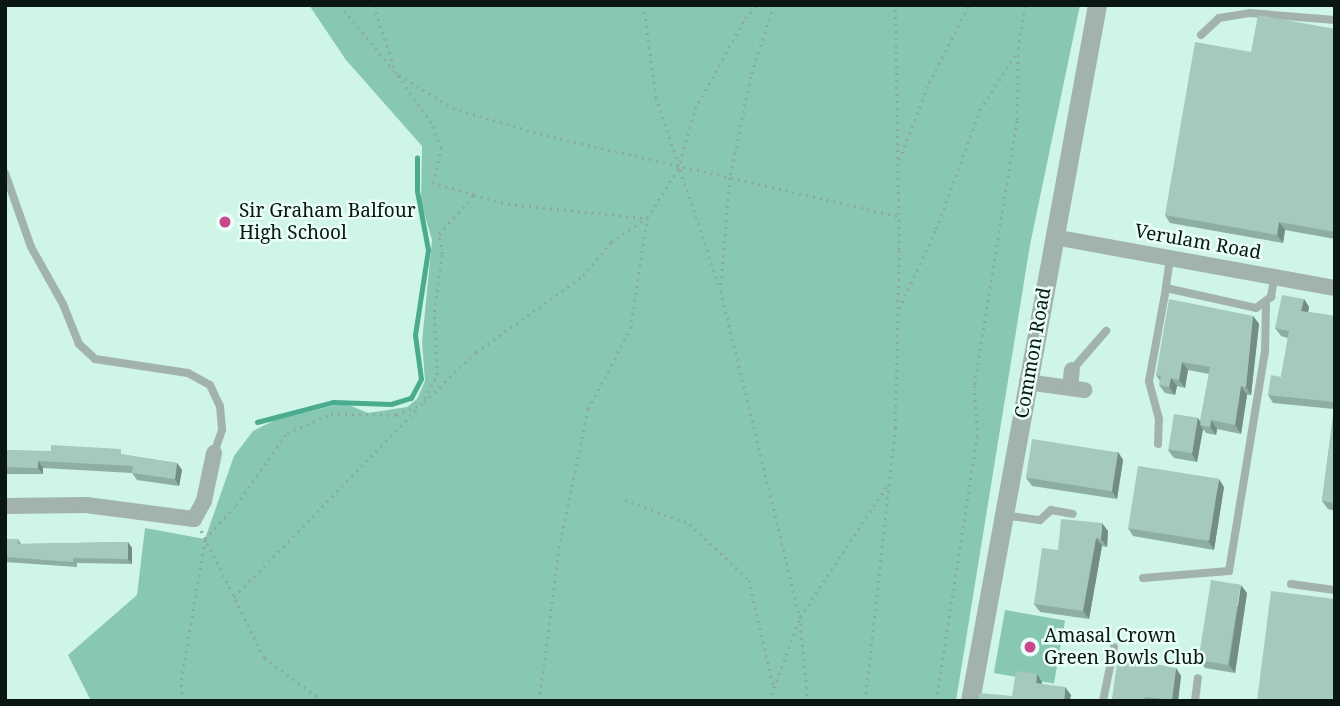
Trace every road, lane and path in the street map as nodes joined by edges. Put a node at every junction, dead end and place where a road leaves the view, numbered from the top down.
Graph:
1 (340, 5) edge
2 (373, 5) edge
3 (644, 5) edge
4 (757, 5) edge
5 (774, 5) edge
6 (895, 5) edge
7 (969, 5) edge
8 (1025, 5) edge
9 (1097, 5) edge
10 (1335, 20) edge
11 (1201, 35) dead end
12 (1018, 49) junction
13 (396, 74) junction
14 (897, 163) junction
15 (678, 169) junction
16 (5, 173) edge
17 (730, 178) junction
18 (474, 195) junction
19 (898, 216) junction
20 (647, 218) junction
21 (1054, 237) junction
22 (1170, 258) junction
23 (1274, 277) junction
24 (1166, 288) junction
25 (1335, 288) edge
26 (721, 291) junction
27 (1266, 305) junction
28 (898, 312) junction
29 (1106, 331) dead end
30 (1072, 370) joint
31 (1027, 382) junction
32 (421, 405) junction
33 (1158, 444) dead end
34 (214, 453) joint
35 (890, 481) junction
36 (625, 500) dead end
37 (5, 506) edge
38 (1073, 514) dead end
39 (1003, 515) junction
40 (194, 519) junction
41 (205, 539) junction
42 (1143, 578) dead end
43 (1291, 584) dead end
44 (1335, 590) edge
45 (234, 597) junction
46 (800, 617) junction
47 (1114, 647) dead end
48 (1198, 678) dead end
49 (774, 688) junction
50 (182, 701) edge
51 (322, 701) edge
52 (540, 701) edge
53 (769, 701) edge
54 (808, 701) edge
55 (865, 701) edge
56 (936, 701) edge
57 (970, 701) edge
58 (1103, 701) edge
59 (1195, 701) edge

1 - 13 path
2 - 13 path
3 - 15 path
4 - 15 path
5 - 17 path
6 - 14 path
7 - 14 path
8 - 12 path
9 - 21 street, Common Road
10 - 11 lane
12 - 28 path
12 - 56 path
13 - 15 path
13 - 18 path
14 - 19 path
15 - 17 path
15 - 20 path
15 - 26 path
16 - 34 lane
17 - 19 path
17 - 26 path
18 - 20 path
18 - 32 path
19 - 28 path
20 - 32 path
20 - 52 path
21 - 22 street, Verulam Road
21 - 31 street, Common Road
22 - 23 street, Verulam Road
22 - 24 lane
23 - 25 street, Verulam Road
23 - 27 lane
24 - 27 lane
24 - 33 lane
26 - 46 path
27 - 42 lane
28 - 35 path
29 - 30 lane
30 - 31 street
31 - 39 street, Common Road
32 - 41 path
32 - 45 path
34 - 40 street
35 - 46 path
35 - 55 path
36 - 49 path
37 - 40 street
38 - 39 lane
39 - 57 street, Common Road
40 - 41 path
41 - 45 path
41 - 50 path
43 - 44 lane
45 - 51 path
46 - 49 path
46 - 54 path
47 - 58 lane
48 - 59 lane
49 - 53 path

